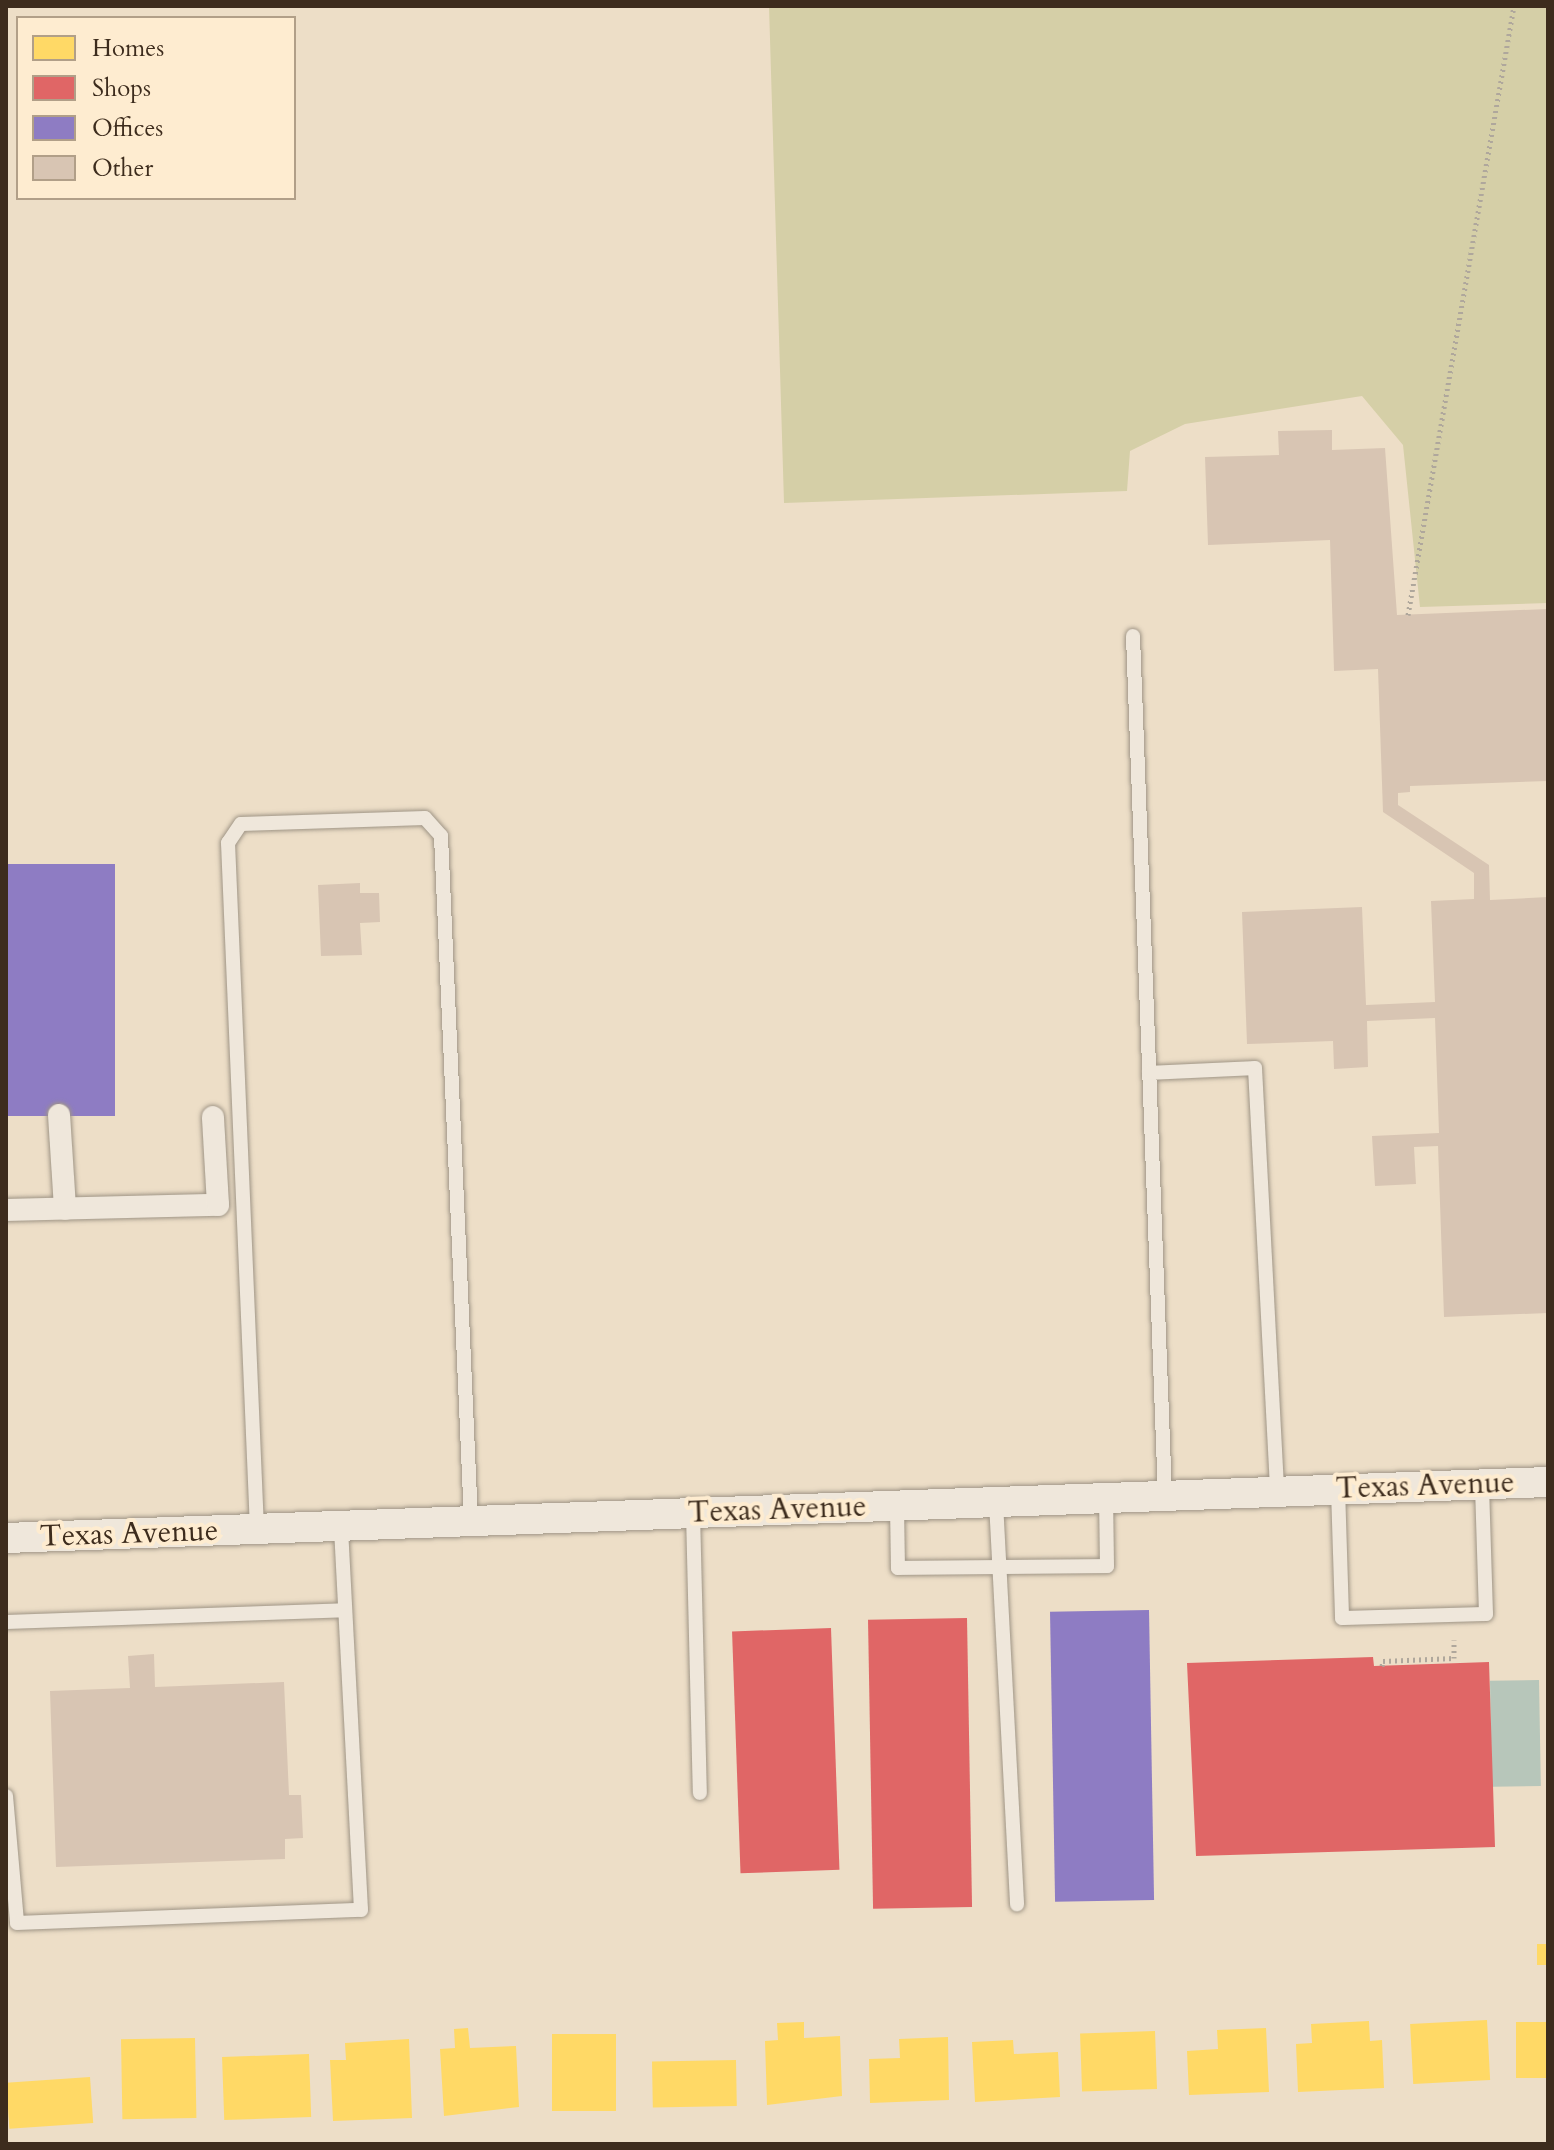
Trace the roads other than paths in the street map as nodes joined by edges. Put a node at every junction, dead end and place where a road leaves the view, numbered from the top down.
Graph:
1 (1133, 636) dead end
2 (1149, 1073) junction
3 (59, 1115) dead end
4 (213, 1117) dead end
5 (65, 1209) junction
6 (6, 1210) edge
7 (1548, 1482) edge
8 (1482, 1484) junction
9 (1338, 1489) junction
10 (1277, 1491) junction
11 (1165, 1495) junction
12 (1106, 1498) junction
13 (996, 1502) junction
14 (897, 1506) junction
15 (693, 1513) junction
16 (471, 1521) junction
17 (341, 1526) junction
18 (257, 1529) junction
19 (6, 1538) edge
20 (1000, 1568) junction
21 (345, 1610) junction
22 (6, 1622) edge
23 (700, 1793) dead end
24 (6, 1796) edge
25 (1017, 1904) dead end

1 - 2 lane
2 - 10 lane
2 - 11 lane
3 - 5 street
4 - 5 street
5 - 6 street
7 - 8 street, Texas Avenue
8 - 9 street, Texas Avenue
8 - 9 lane
9 - 10 street, Texas Avenue
10 - 11 street, Texas Avenue
11 - 12 street, Texas Avenue
12 - 13 street, Texas Avenue
12 - 20 lane
13 - 14 street, Texas Avenue
13 - 20 lane
14 - 15 street, Texas Avenue
14 - 20 lane
15 - 16 street, Texas Avenue
15 - 23 lane
16 - 17 street, Texas Avenue
16 - 18 lane
17 - 18 street, Texas Avenue
17 - 21 lane
18 - 19 street, Texas Avenue
20 - 25 lane
21 - 22 lane
21 - 24 lane

